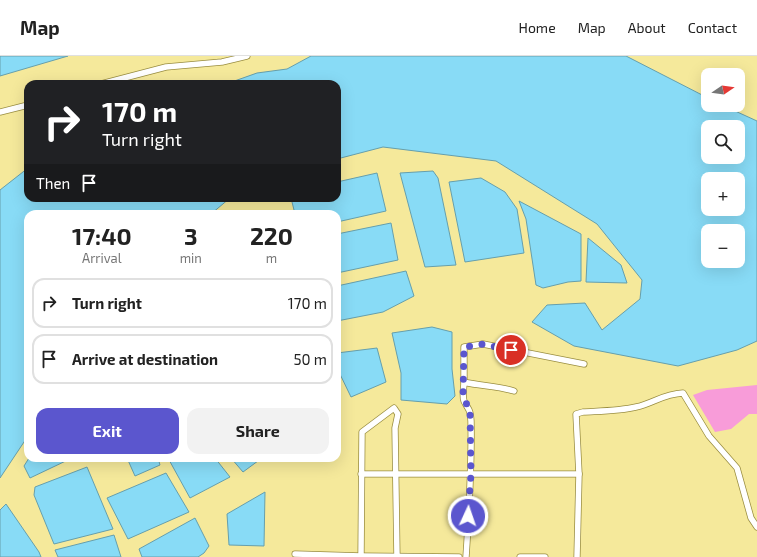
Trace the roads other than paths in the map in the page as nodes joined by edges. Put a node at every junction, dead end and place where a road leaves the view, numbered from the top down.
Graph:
1 (247, 56) edge
2 (116, 80) edge
3 (24, 106) edge
4 (0, 112) edge
5 (584, 364) dead end
6 (464, 382) junction
7 (514, 391) dead end
8 (396, 473) junction
9 (361, 474) junction
10 (471, 474) junction
11 (579, 474) junction
12 (757, 527) edge
13 (295, 554) dead end
14 (361, 556) edge
15 (397, 557) edge
16 (459, 557) edge
17 (466, 557) edge
18 (520, 557) edge
19 (543, 557) edge
20 (577, 557) edge

1 - 2 street
3 - 4 street
5 - 6 street
6 - 7 street
6 - 10 street
8 - 9 street
8 - 9 street
8 - 10 street
8 - 15 street
9 - 14 street
10 - 11 street
10 - 17 street
11 - 12 street
11 - 20 street
13 - 14 street
14 - 15 street
15 - 16 street
18 - 19 street

